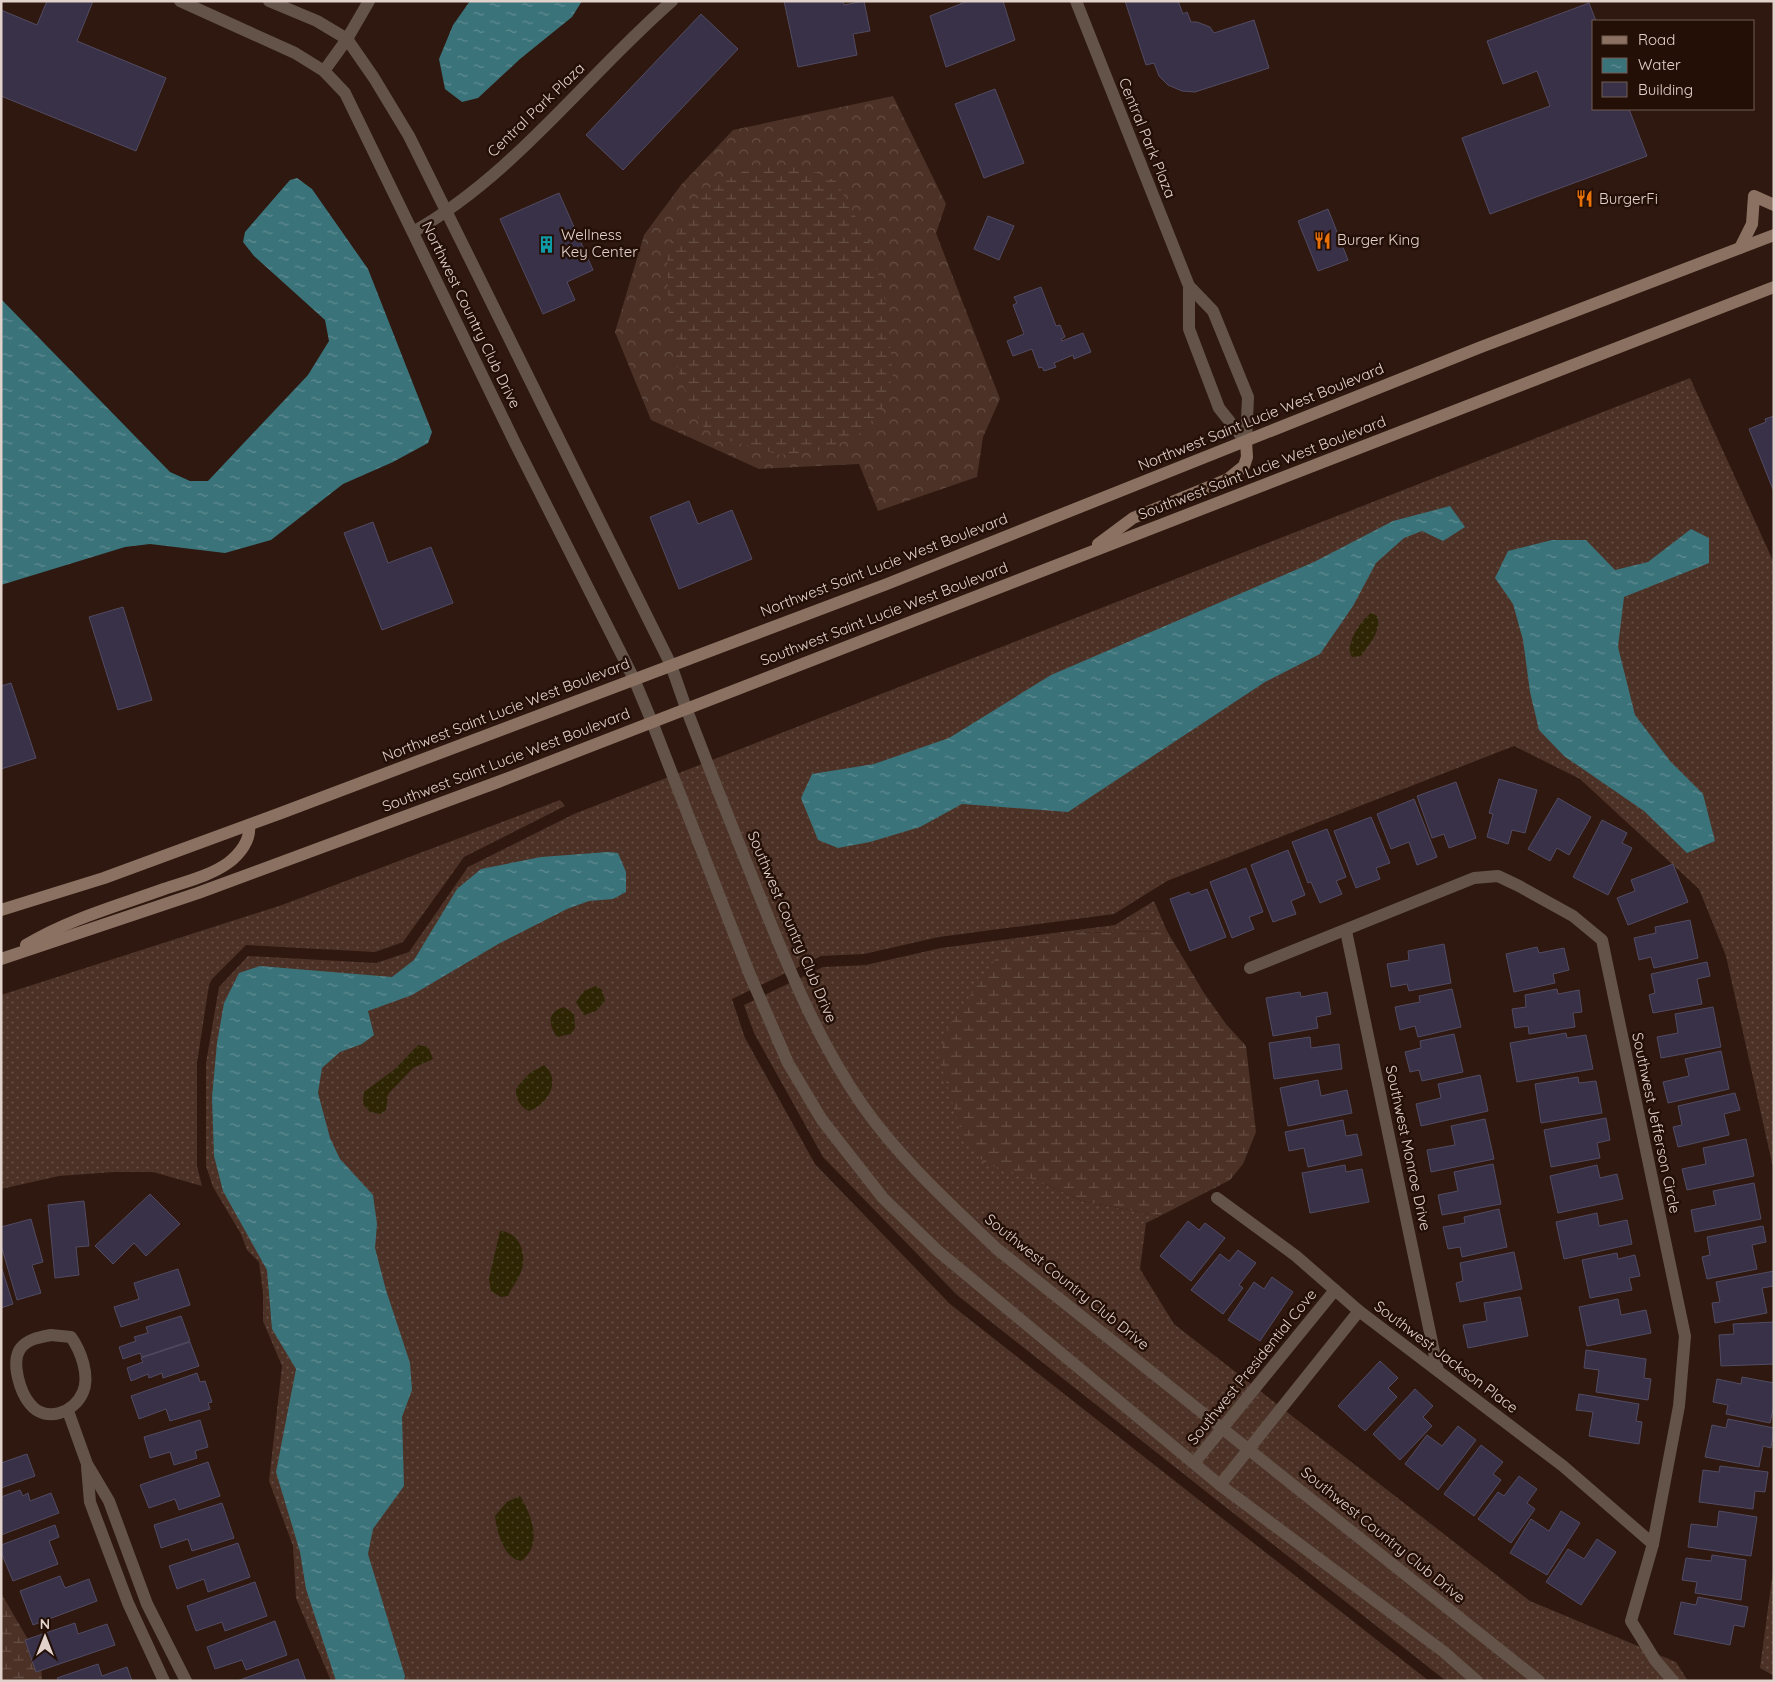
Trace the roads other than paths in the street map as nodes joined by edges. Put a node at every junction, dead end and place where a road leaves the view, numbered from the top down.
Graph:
1 (180, 1) edge
2 (269, 1) edge
3 (369, 1) edge
4 (672, 1) edge
5 (1076, 1) edge
6 (346, 40) junction
7 (324, 71) junction
8 (1774, 205) edge
9 (448, 213) junction
10 (413, 232) junction
11 (1774, 235) edge
12 (1740, 248) junction
13 (1189, 286) junction
14 (1774, 287) edge
15 (1246, 442) junction
16 (1086, 553) junction
17 (671, 664) junction
18 (634, 679) junction
19 (686, 708) junction
20 (652, 722) junction
21 (249, 824) junction
22 (1, 910) edge
23 (1346, 931) junction
24 (3, 959) edge
25 (1250, 968) dead end
26 (1217, 1198) dead end
27 (1335, 1290) junction
28 (1359, 1311) junction
29 (1438, 1371) junction
30 (68, 1412) junction
31 (1223, 1428) junction
32 (1250, 1448) junction
33 (87, 1464) junction
34 (1194, 1464) junction
35 (1220, 1485) junction
36 (1653, 1544) junction
37 (149, 1607) junction
38 (132, 1613) junction
39 (164, 1681) edge
40 (186, 1681) edge
41 (1477, 1681) edge
42 (1539, 1681) edge
43 (1672, 1681) edge

1 - 7 street, Northwest Country Club Drive
2 - 6 street, Northwest Country Club Drive
3 - 6 street
4 - 9 street, Central Park Plaza
5 - 13 street, Central Park Plaza
6 - 7 street
6 - 9 street, Northwest Country Club Drive
7 - 10 street, Northwest Country Club Drive
8 - 12 main road
9 - 10 street, Central Park Plaza
9 - 17 street, Northwest Country Club Drive
10 - 18 street, Northwest Country Club Drive
11 - 12 main road, Northwest Saint Lucie West Boulevard
12 - 15 main road, Northwest Saint Lucie West Boulevard
13 - 15 street, Central Park Plaza
13 - 15 street, Central Park Plaza
14 - 16 main road, Southwest Saint Lucie West Boulevard
15 - 16 main road
15 - 17 main road, Northwest Saint Lucie West Boulevard
16 - 19 main road, Southwest Saint Lucie West Boulevard
17 - 18 main road, Northwest Saint Lucie West Boulevard
17 - 19 street, Northwest Country Club Drive
18 - 20 street, Northwest Country Club Drive
18 - 21 main road, Northwest Saint Lucie West Boulevard
19 - 20 main road, Southwest Saint Lucie West Boulevard
19 - 31 street, Southwest Country Club Drive
20 - 24 main road, Southwest Saint Lucie West Boulevard
20 - 34 street
21 - 22 main road, Northwest Saint Lucie West Boulevard
21 - 24 main road
23 - 25 street, Southwest Jefferson Circle
23 - 29 street, Southwest Monroe Drive
23 - 36 street, Southwest Jefferson Circle
26 - 27 street, Southwest Jackson Place
27 - 28 street, Southwest Jackson Place
27 - 31 street, Southwest Presidential Cove
28 - 29 street, Southwest Jackson Place
28 - 32 street
29 - 36 street, Southwest Jackson Place
30 - 30 street
30 - 33 street
31 - 32 street, Southwest Country Club Drive
31 - 34 street, Southwest Presidential Cove
32 - 35 street
32 - 42 street, Southwest Country Club Drive
33 - 37 street
33 - 38 street
34 - 35 street
35 - 41 street
36 - 43 street, Southwest Jefferson Circle
37 - 38 street
37 - 40 street
38 - 39 street

